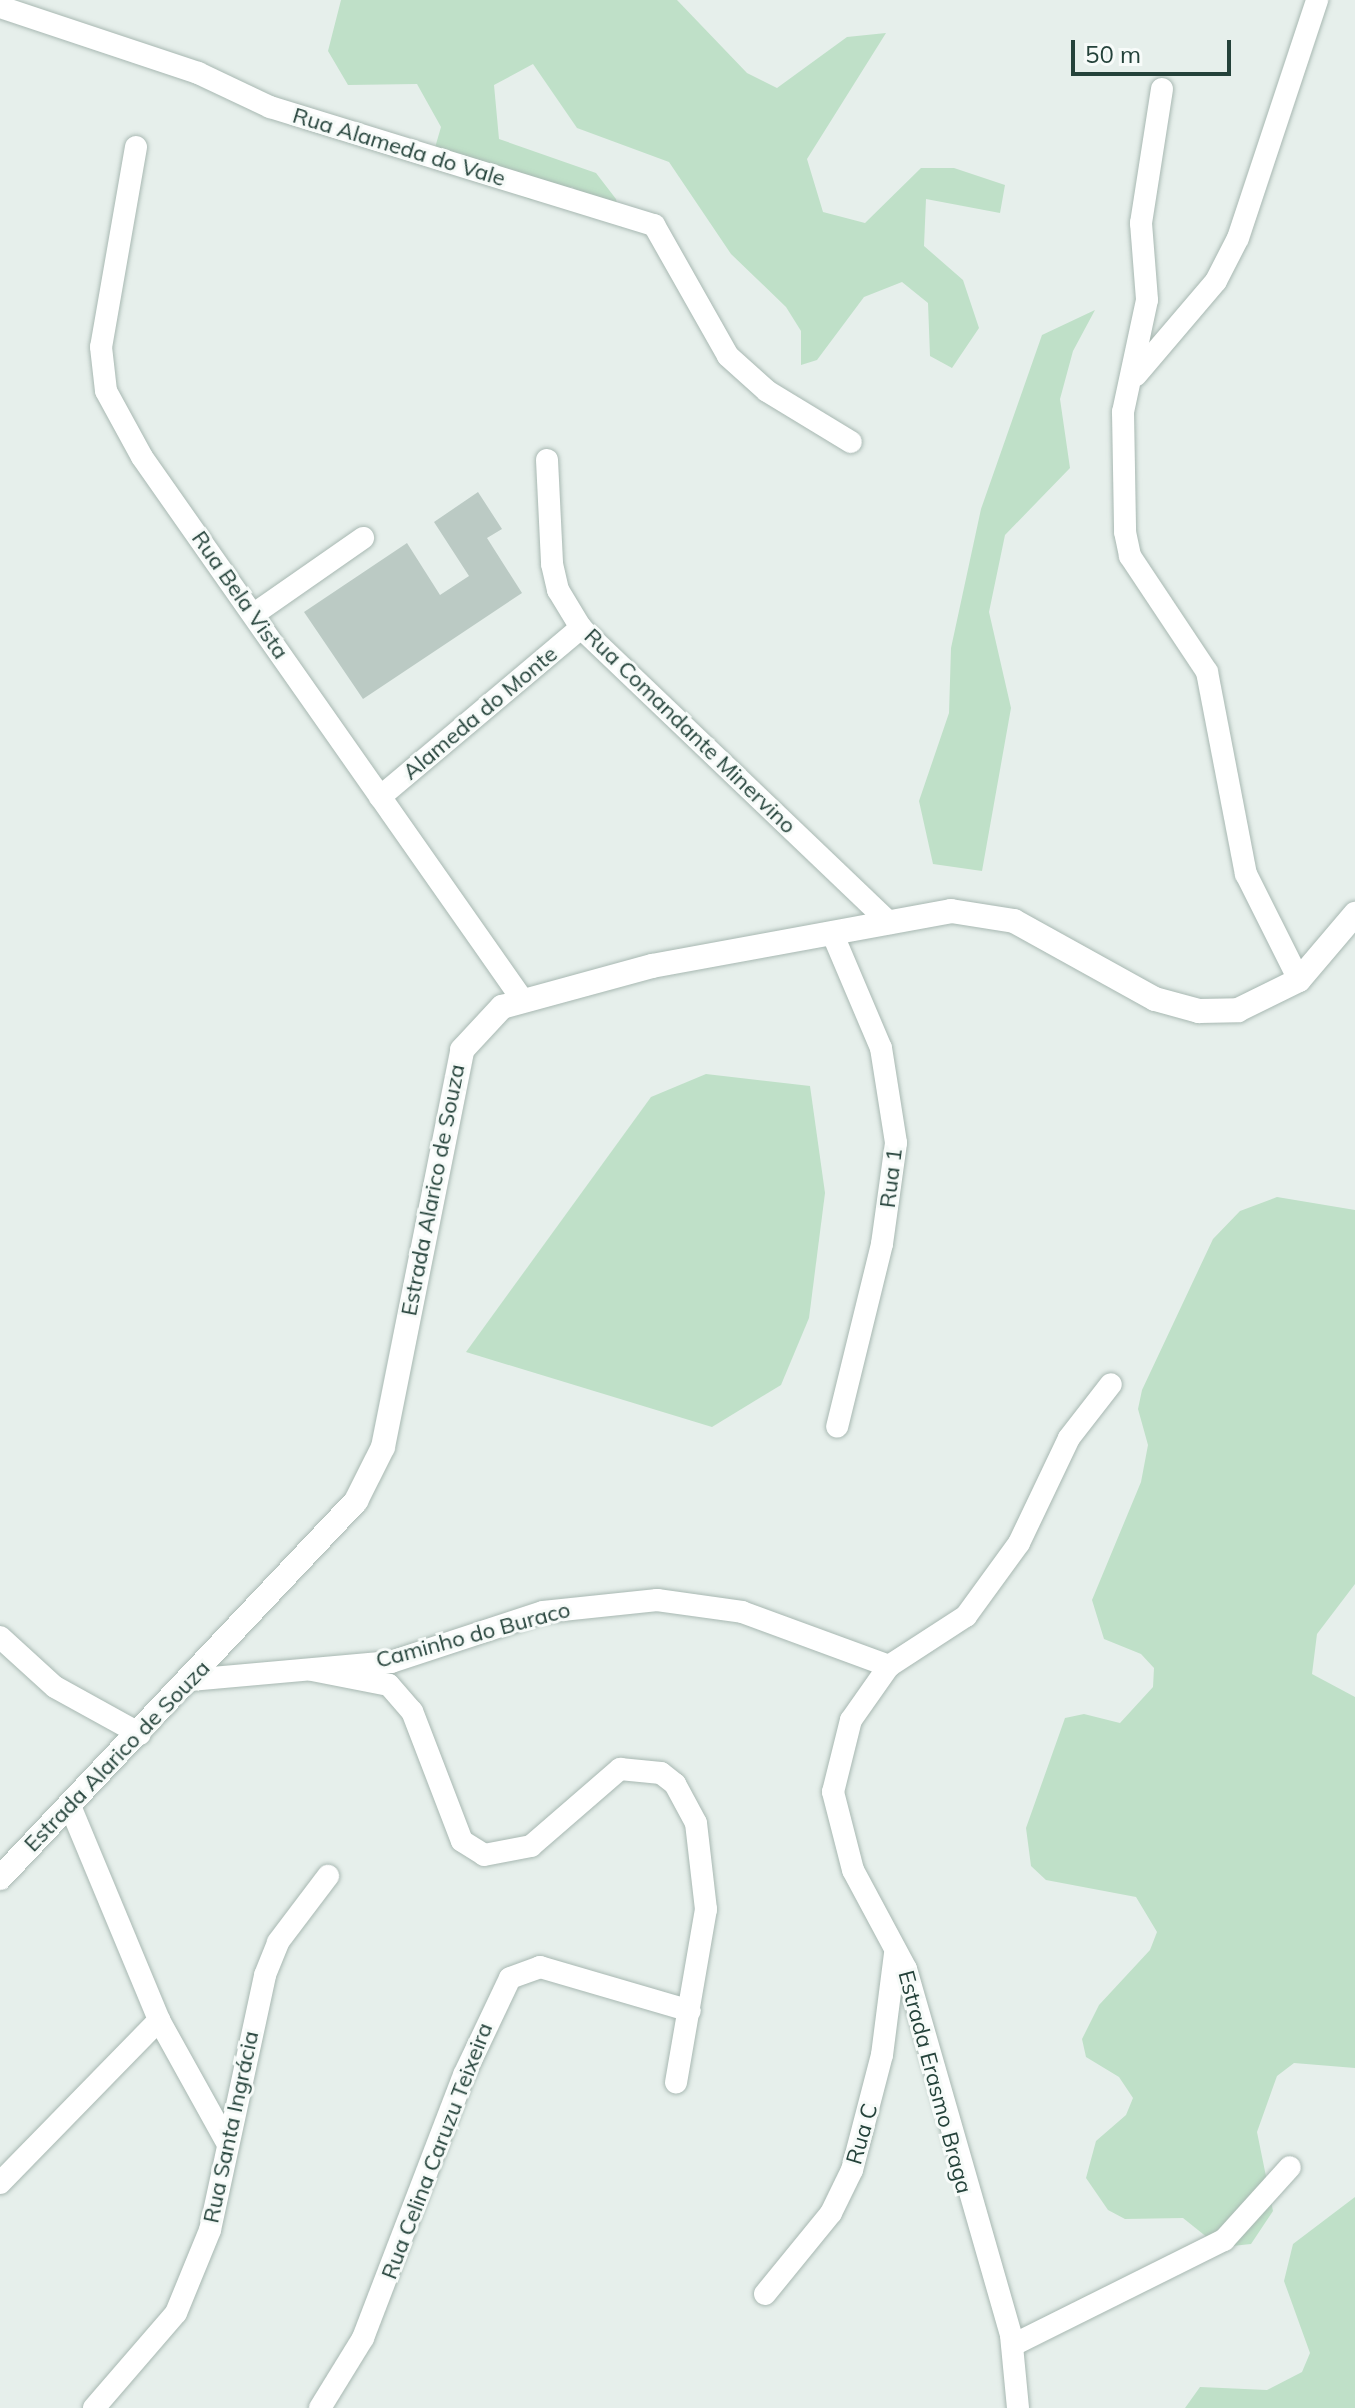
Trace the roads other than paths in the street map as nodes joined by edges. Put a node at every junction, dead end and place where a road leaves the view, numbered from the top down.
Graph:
1 (1317, 0) edge
2 (0, 7) edge
3 (1162, 89) dead end
4 (136, 147) dead end
5 (1129, 383) junction
6 (851, 442) dead end
7 (547, 460) dead end
8 (363, 538) dead end
9 (254, 614) junction
10 (581, 628) junction
11 (380, 797) junction
12 (1355, 914) edge
13 (890, 923) junction
14 (833, 935) junction
15 (1299, 980) junction
16 (522, 999) junction
17 (1111, 1384) dead end
18 (837, 1427) dead end
19 (0, 1637) edge
20 (889, 1666) junction
21 (312, 1670) junction
22 (190, 1680) junction
23 (140, 1734) junction
24 (70, 1806) junction
25 (328, 1876) dead end
26 (0, 1878) edge
27 (895, 1948) junction
28 (690, 2011) junction
29 (159, 2020) junction
30 (676, 2082) dead end
31 (226, 2141) junction
32 (1290, 2167) dead end
33 (0, 2183) edge
34 (765, 2294) dead end
35 (1013, 2345) junction
36 (94, 2408) edge
37 (320, 2408) edge
38 (1018, 2408) edge

1 - 5 street
2 - 6 street, Rua Alameda do Vale
3 - 5 street
4 - 9 street, Rua Bela Vista
5 - 15 street
7 - 10 street, Rua Comandante Minervino
8 - 9 street
9 - 11 street, Rua Bela Vista
10 - 11 street, Alameda do Monte
10 - 13 street, Rua Comandante Minervino
11 - 16 street, Rua Bela Vista
12 - 15 main road, Estrada Alarico de Souza
13 - 14 main road, Estrada Alarico de Souza
13 - 15 main road, Estrada Alarico de Souza
14 - 16 main road, Estrada Alarico de Souza
14 - 18 street, Rua 1
16 - 22 main road, Estrada Alarico de Souza
17 - 20 street, Estrada Erasmo Braga
19 - 23 street
20 - 21 street, Caminho do Buraco
20 - 27 street, Estrada Erasmo Braga
21 - 22 street, Caminho do Buraco
21 - 28 street
22 - 23 main road, Estrada Alarico de Souza
23 - 24 main road, Estrada Alarico de Souza
24 - 26 main road, Estrada Alarico de Souza
24 - 29 street
25 - 31 street, Rua Santa Ingrácia
27 - 34 street, Rua C
27 - 35 street, Estrada Erasmo Braga
28 - 30 street
28 - 37 street, Rua Celina Caruzu Teixeira
29 - 31 street
29 - 33 street
31 - 36 street, Rua Santa Ingrácia
32 - 35 street
35 - 38 street, Estrada Erasmo Braga

